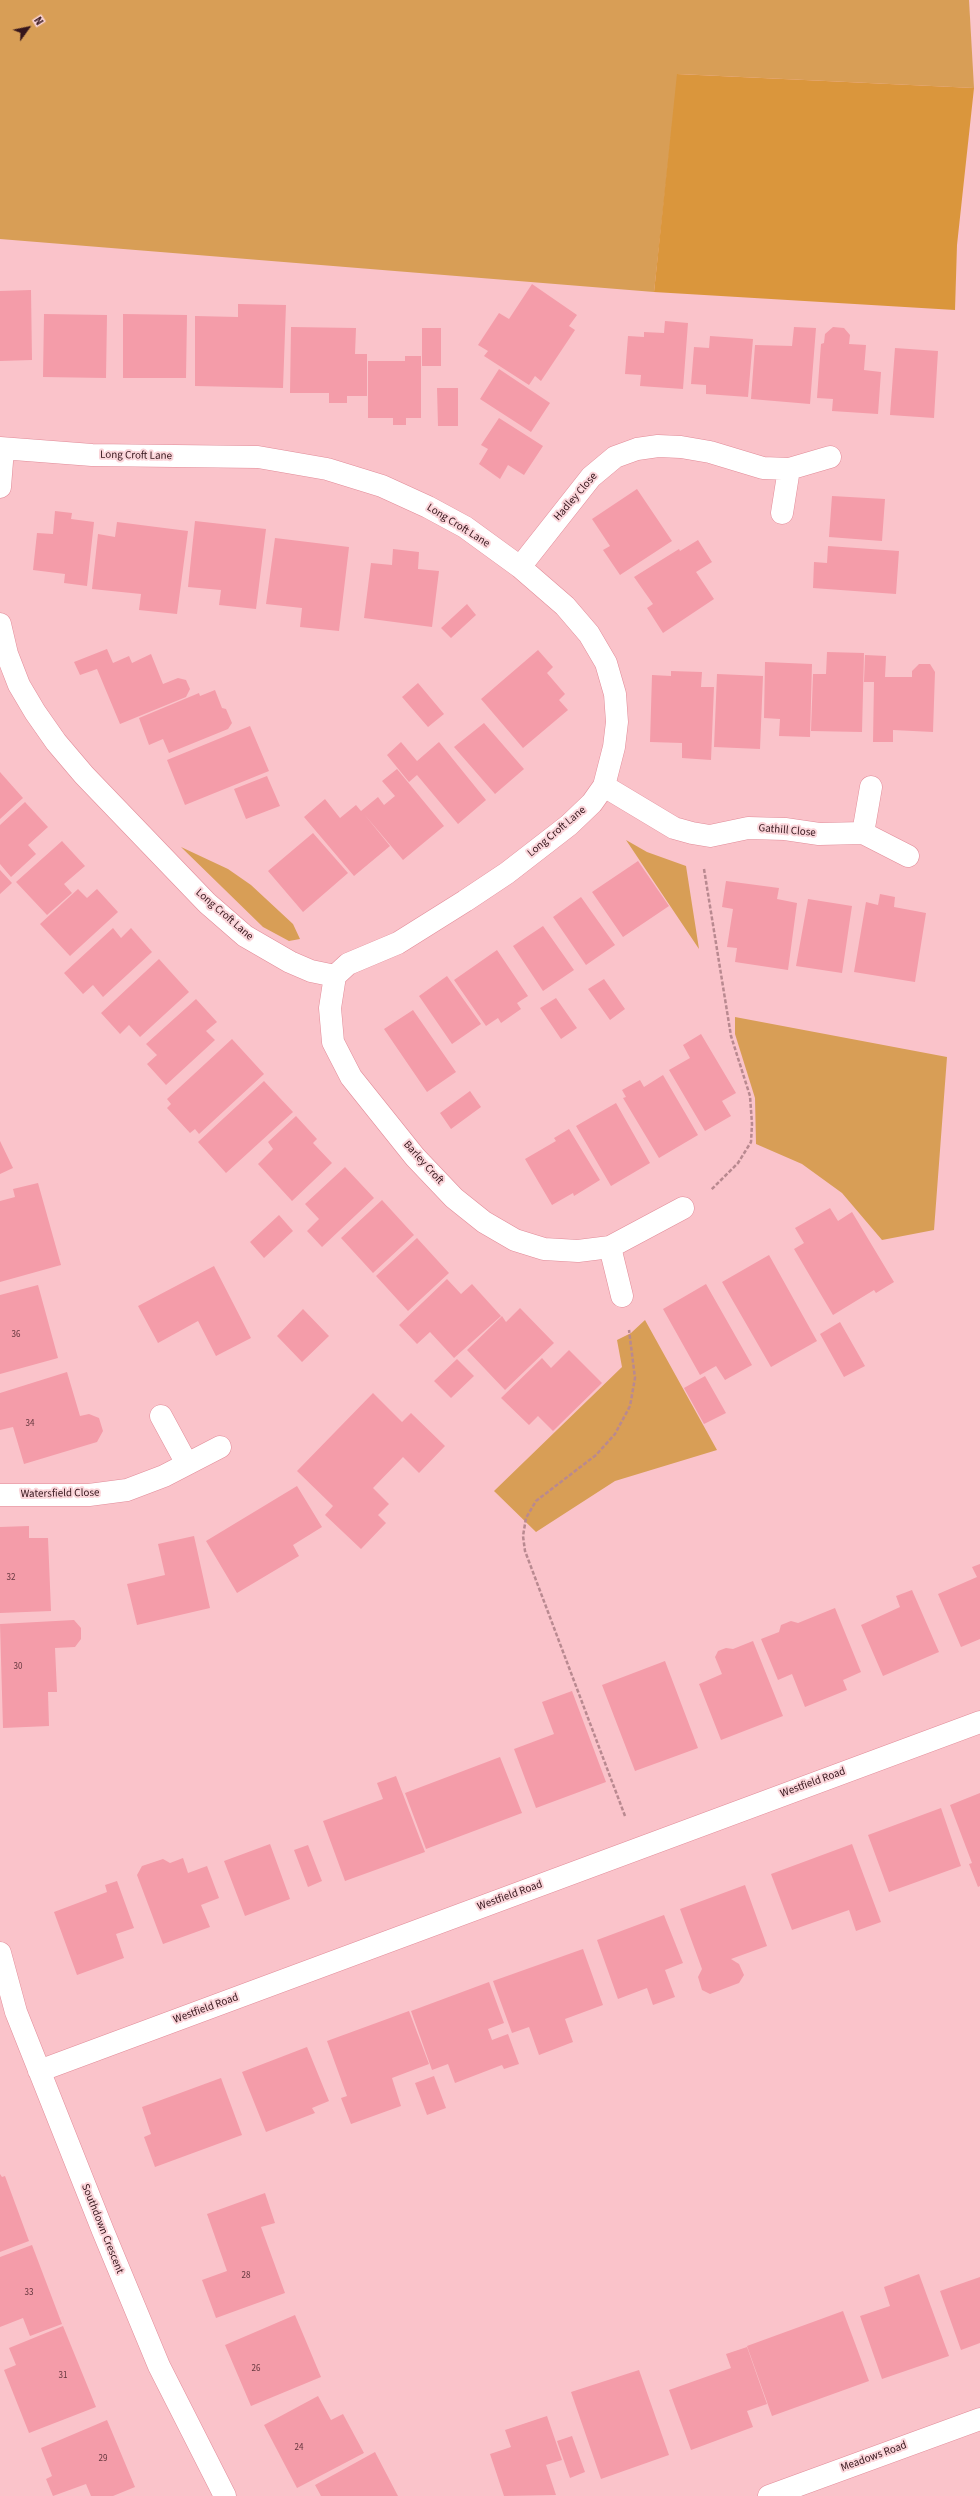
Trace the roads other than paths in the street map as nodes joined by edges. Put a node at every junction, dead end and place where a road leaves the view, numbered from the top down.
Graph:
1 (2, 449) edge
2 (830, 457) dead end
3 (789, 469) junction
4 (0, 487) edge
5 (782, 513) dead end
6 (520, 567) junction
7 (0, 624) edge
8 (604, 786) junction
9 (870, 787) dead end
10 (863, 834) junction
11 (908, 856) dead end
12 (335, 976) junction
13 (684, 1208) dead end
14 (610, 1247) junction
15 (622, 1296) dead end
16 (161, 1416) dead end
17 (220, 1447) dead end
18 (187, 1464) junction
19 (0, 1495) edge
20 (980, 1722) edge
21 (0, 1953) edge
22 (40, 2071) junction
23 (980, 2419) edge
24 (225, 2496) edge
25 (769, 2496) edge

1 - 4 street, Long Croft Lane
1 - 6 street, Long Croft Lane
2 - 3 street, Hadley Close
3 - 5 street
3 - 6 street, Hadley Close
6 - 8 street, Long Croft Lane
7 - 12 street, Long Croft Lane
8 - 10 street, Gathill Close
8 - 12 street, Long Croft Lane
9 - 10 street
10 - 11 street, Gathill Close
12 - 14 street, Barley Croft
13 - 14 street, Barley Croft
14 - 15 street
16 - 18 street
17 - 18 street, Watersfield Close
18 - 19 street, Watersfield Close
20 - 22 street, Westfield Road
21 - 22 street, Southdown Crescent
22 - 24 street, Southdown Crescent
23 - 25 street, Meadows Road

